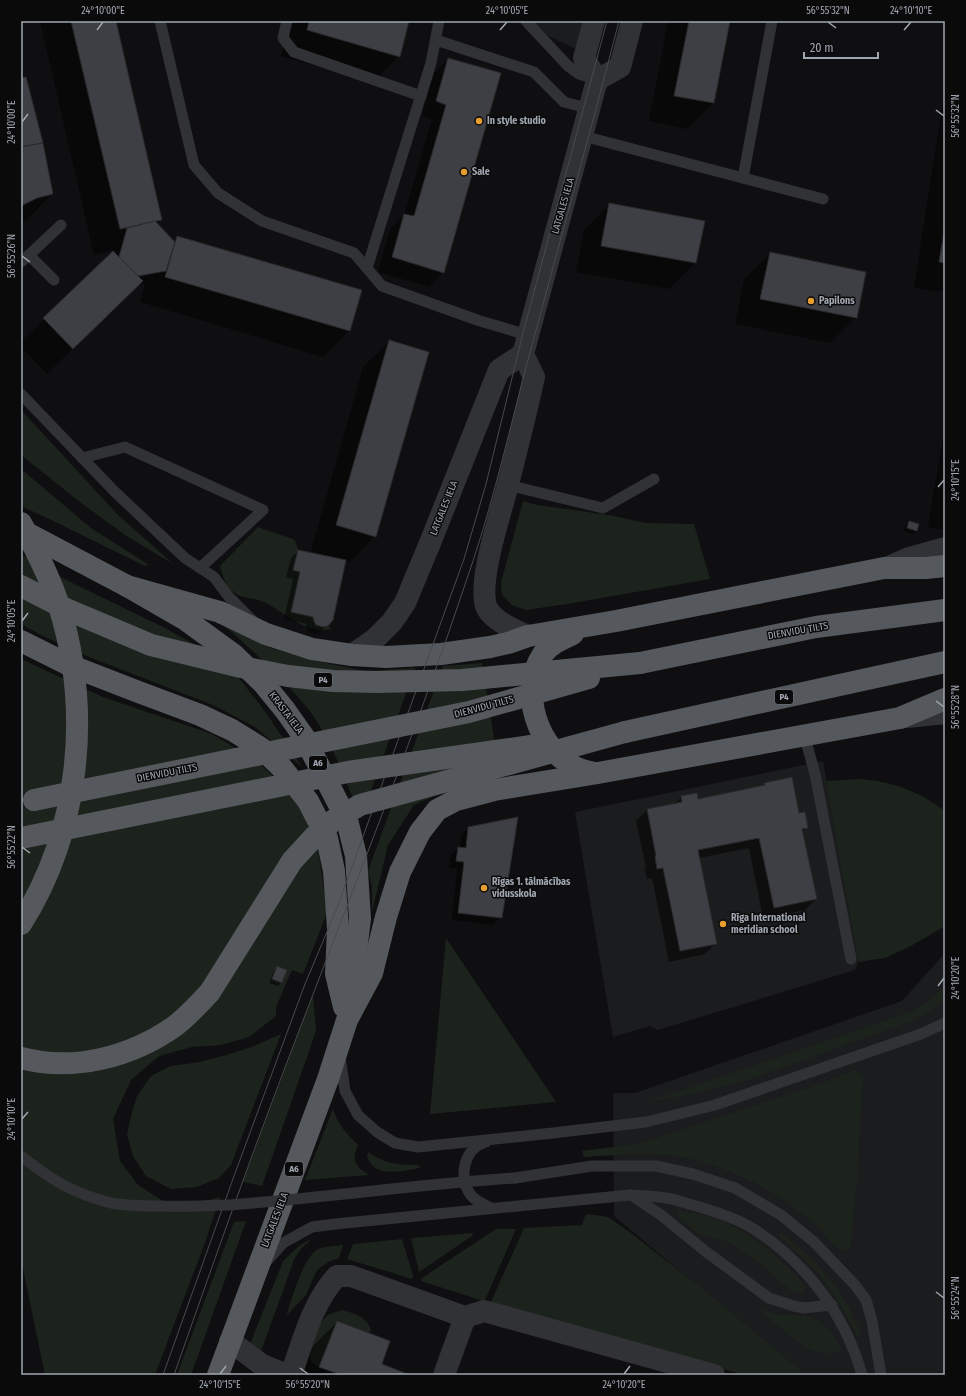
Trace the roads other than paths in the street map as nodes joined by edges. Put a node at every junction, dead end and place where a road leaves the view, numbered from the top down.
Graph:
1 (160, 21) edge
2 (287, 21) edge
3 (439, 21) edge
4 (526, 21) edge
5 (594, 21) edge
6 (632, 21) edge
7 (772, 21) edge
8 (436, 40) junction
9 (597, 80) junction
10 (421, 96) junction
11 (590, 109) junction
12 (583, 136) junction
13 (743, 178) junction
14 (823, 198) dead end
15 (61, 225) dead end
16 (25, 258) edge
17 (367, 268) junction
18 (54, 280) dead end
19 (525, 344) junction
20 (21, 394) edge
21 (82, 458) junction
22 (654, 479) dead end
23 (508, 485) junction
24 (21, 523) edge
25 (21, 530) edge
26 (945, 548) edge
27 (945, 566) edge
28 (200, 568) junction
29 (884, 568) junction
30 (21, 586) edge
31 (127, 586) junction
32 (939, 612) edge
33 (616, 621) junction
34 (266, 634) junction
35 (528, 636) junction
36 (21, 641) edge
37 (352, 655) junction
38 (944, 662) edge
39 (640, 663) junction
40 (945, 698) edge
41 (945, 713) edge
42 (900, 718) junction
43 (625, 732) junction
44 (804, 734) junction
45 (598, 773) junction
46 (21, 801) edge
47 (21, 838) edge
48 (21, 924) edge
49 (851, 959) dead end
50 (347, 1020) junction
51 (945, 1023) edge
52 (339, 1045) junction
53 (21, 1058) edge
54 (495, 1140) junction
55 (21, 1156) edge
56 (630, 1195) junction
57 (504, 1208) junction
58 (254, 1276) junction
59 (832, 1305) junction
60 (465, 1317) junction
61 (230, 1341) junction
62 (689, 1371) edge
63 (218, 1375) edge
64 (287, 1375) edge
65 (291, 1375) edge
66 (444, 1375) edge
67 (714, 1375) edge
68 (862, 1375) edge
69 (881, 1375) edge

1 - 17 lane
2 - 10 lane
3 - 8 lane
4 - 9 lane
5 - 9 street
6 - 9 street
7 - 13 lane
8 - 10 lane
8 - 11 lane
9 - 11 street, LATGALES IELA
10 - 17 lane
11 - 12 street, LATGALES IELA
12 - 13 lane
12 - 19 street, LATGALES IELA
13 - 14 lane
15 - 16 lane
16 - 18 lane
17 - 19 lane
19 - 23 street
19 - 37 street, LATGALES IELA
20 - 21 lane
21 - 28 lane
21 - 28 lane
22 - 23 lane
23 - 35 street
24 - 48 highway, bridge
25 - 31 highway, KRASTA IELA / A6
26 - 29 street
27 - 29 highway
28 - 34 lane
29 - 33 highway
30 - 39 highway, P4, bridge
31 - 34 highway
31 - 50 highway, KRASTA IELA / A6
32 - 39 highway, DIENVIDU TILTS / P4
33 - 35 highway
33 - 45 highway
34 - 37 highway
35 - 37 highway
36 - 50 highway
38 - 43 highway, P4
39 - 46 highway, DIENVIDU TILTS, bridge
40 - 42 highway
41 - 42 street
42 - 44 highway
43 - 47 highway, bridge
43 - 53 highway, P4, bridge
44 - 45 highway
44 - 49 lane
45 - 50 highway
50 - 52 highway, LATGALES IELA / A6
51 - 54 lane
52 - 54 lane
52 - 58 highway, LATGALES IELA / A6
54 - 57 lane
55 - 69 lane, bridge
56 - 57 lane
56 - 59 lane
56 - 59 lane
57 - 58 lane
58 - 61 highway, LATGALES IELA / A6
59 - 68 lane
60 - 62 street
60 - 65 street
60 - 66 street
61 - 63 highway, LATGALES IELA / A6
61 - 64 street
62 - 67 street

